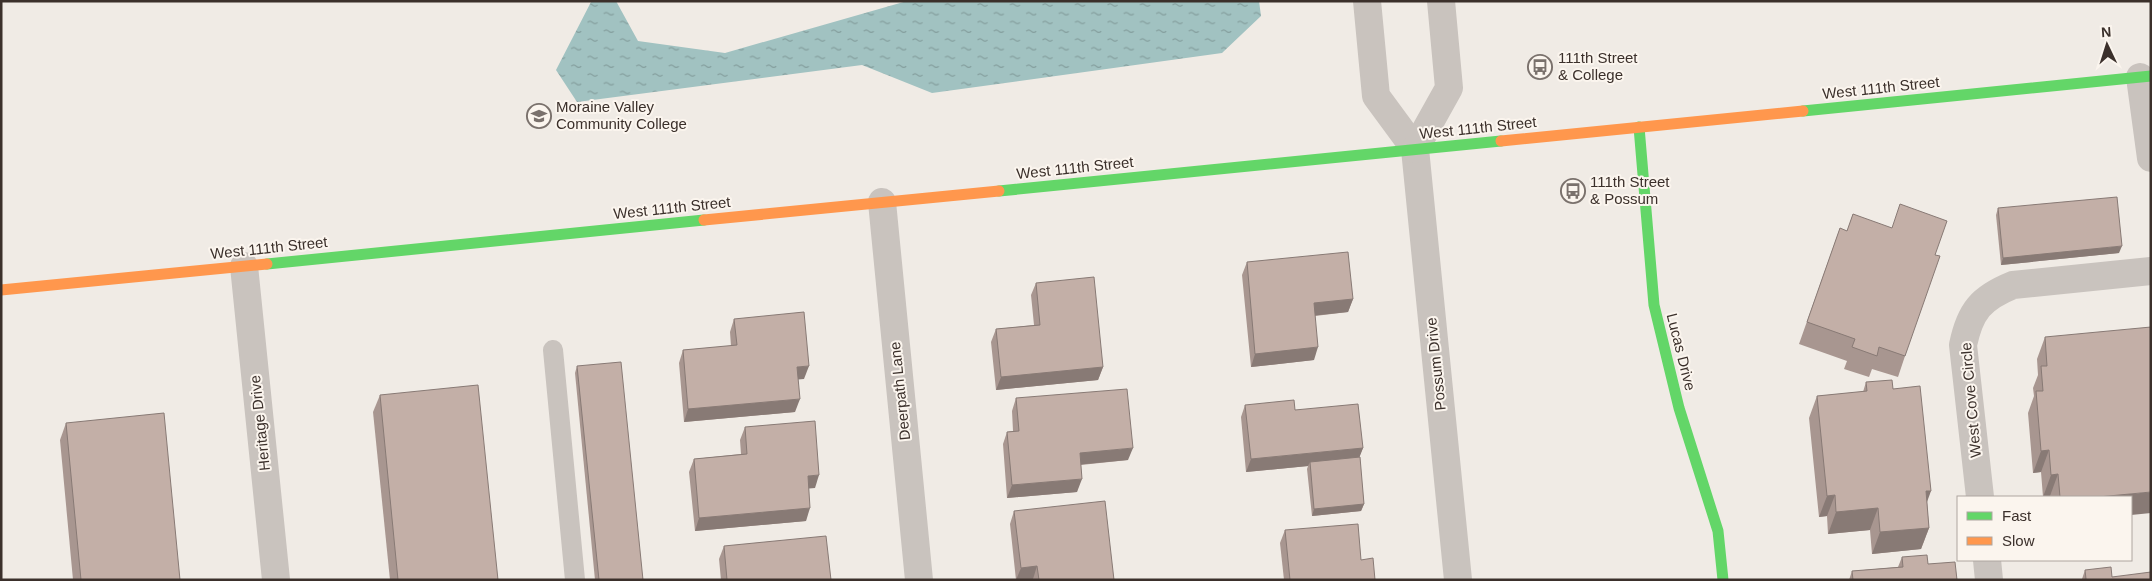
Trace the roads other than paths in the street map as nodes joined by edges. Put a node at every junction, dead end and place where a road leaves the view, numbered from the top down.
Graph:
1 (1367, 1) edge
2 (1441, 1) edge
3 (2145, 76) edge
4 (1639, 127) junction
5 (1416, 149) junction
6 (2151, 158) edge
7 (882, 202) junction
8 (244, 266) junction
9 (2151, 271) edge
10 (1, 290) edge
11 (553, 350) dead end
12 (1980, 496) edge
13 (1987, 561) edge
14 (276, 580) edge
15 (575, 580) edge
16 (919, 580) edge
17 (1458, 580) edge
18 (1723, 580) edge
19 (1989, 580) edge

1 - 5 street
2 - 5 street
3 - 4 main road, West 111th Street
3 - 6 street
4 - 5 main road, West 111th Street
4 - 18 main road, Lucas Drive
5 - 7 main road, West 111th Street
5 - 17 street, Possum Drive
7 - 8 main road, West 111th Street
7 - 16 street, Deerpath Lane
8 - 10 main road, West 111th Street
8 - 14 street, Heritage Drive
9 - 12 street, West Cove Circle
11 - 15 lane
13 - 19 street

